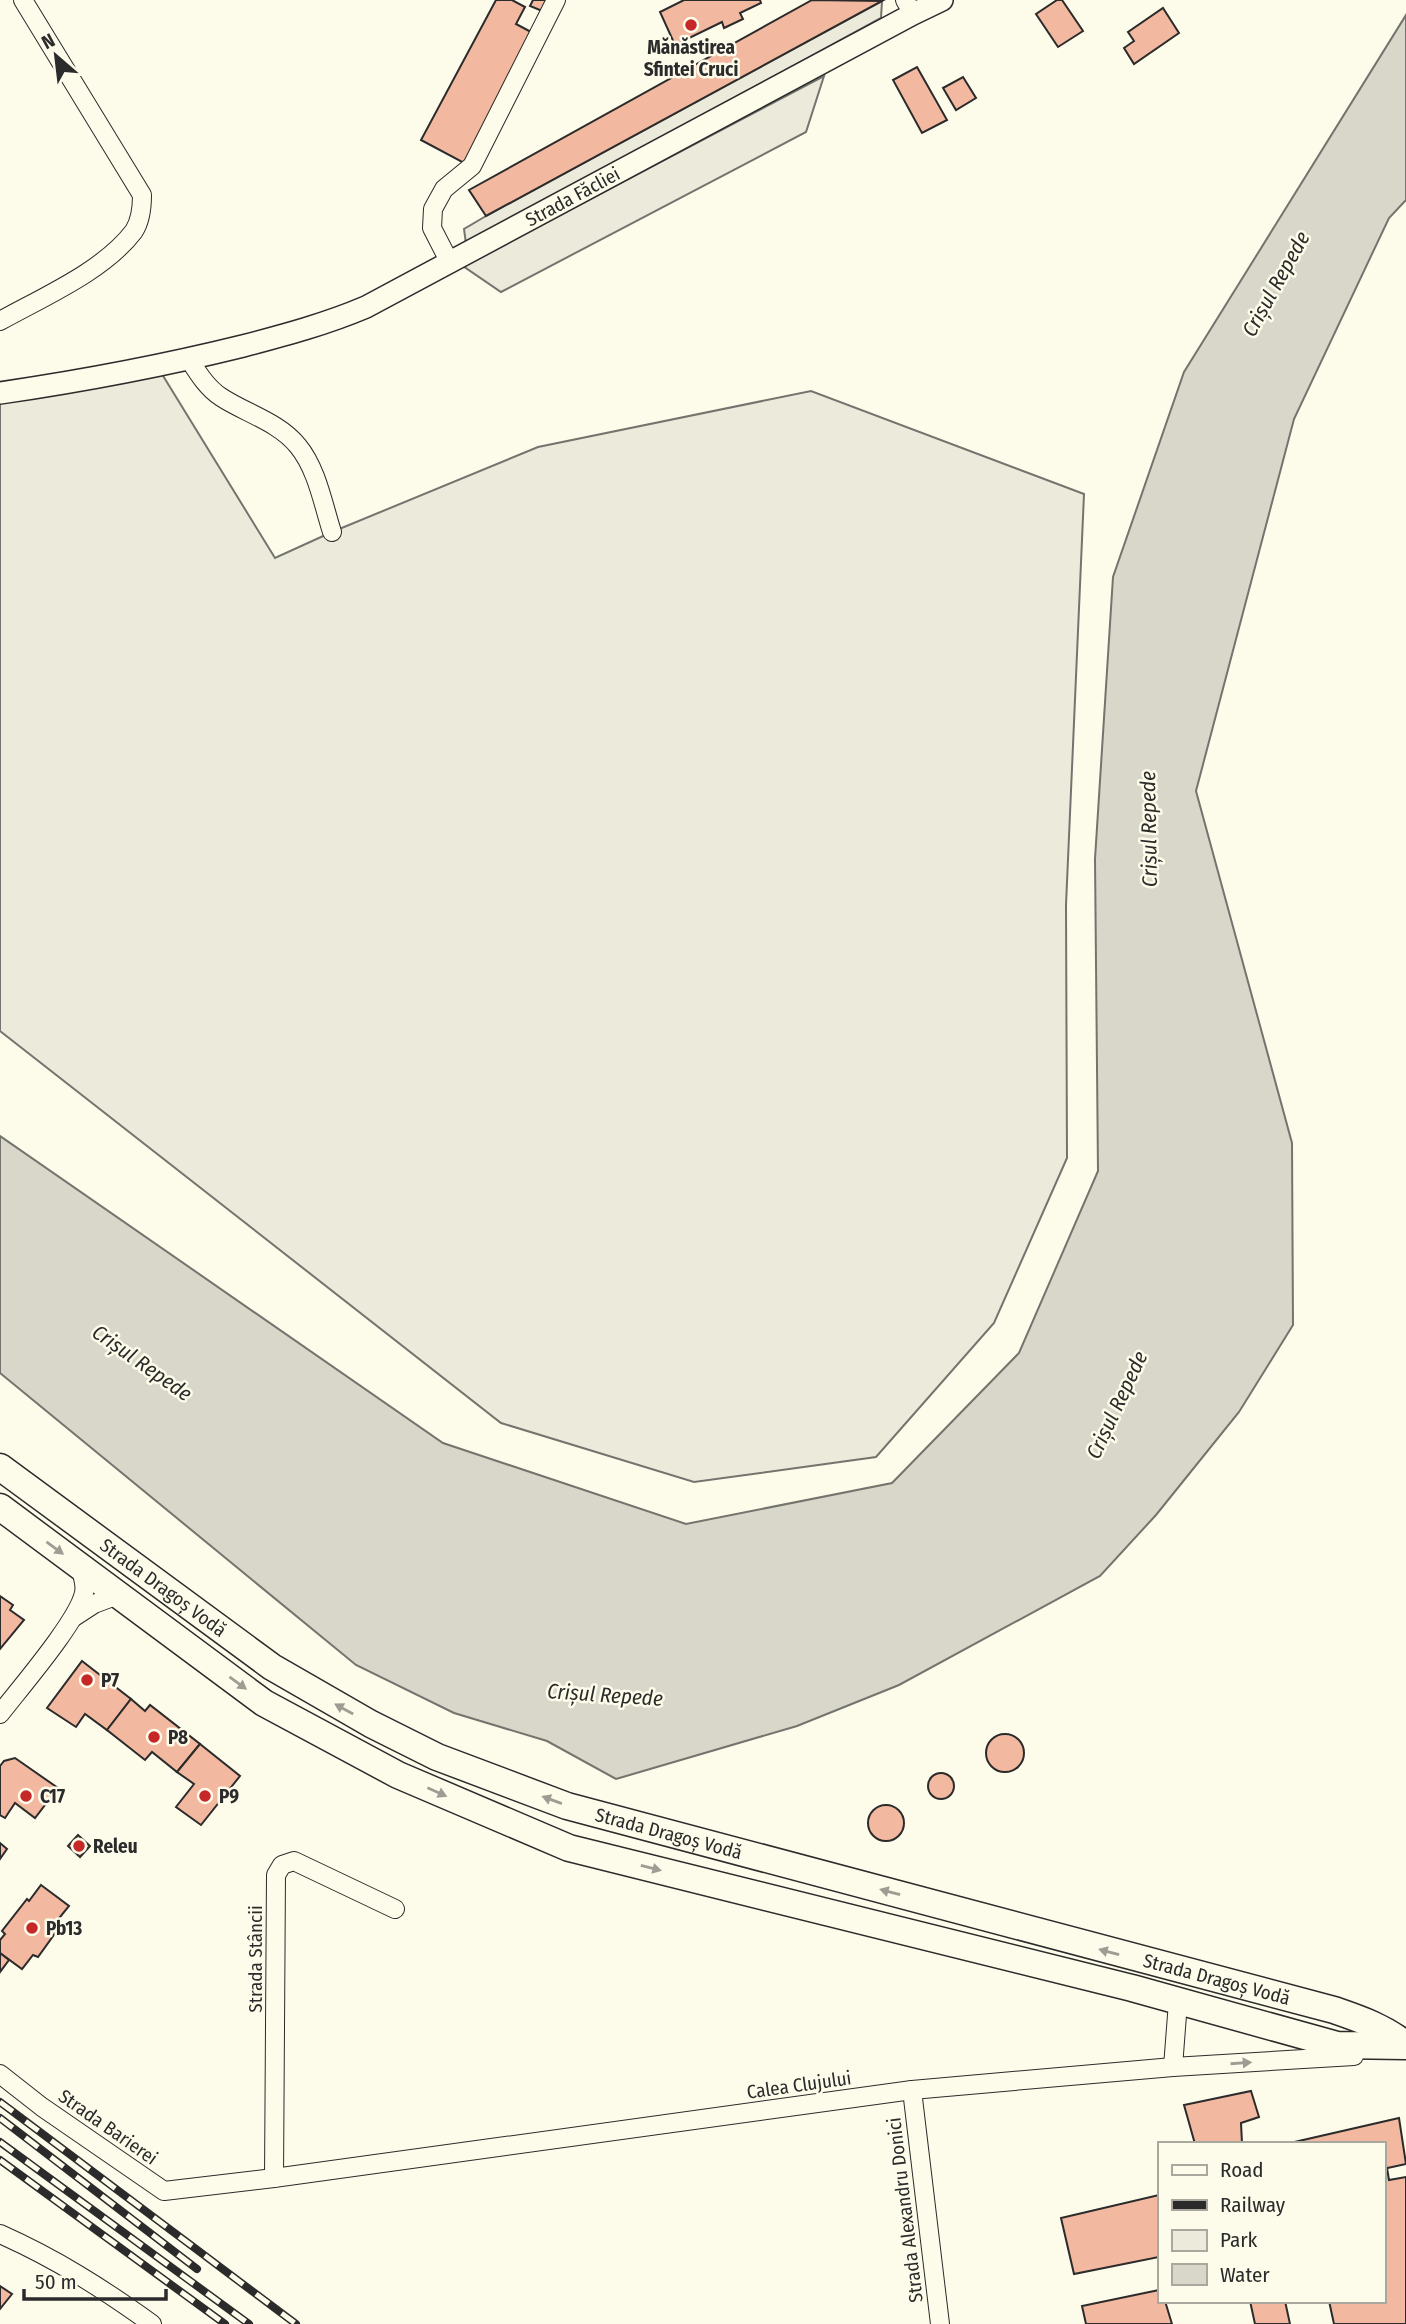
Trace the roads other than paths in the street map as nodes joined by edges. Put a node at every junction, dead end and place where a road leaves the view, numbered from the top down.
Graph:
1 (23, 0) edge
2 (556, 0) edge
3 (942, 0) edge
4 (909, 7) edge
5 (450, 263) junction
6 (0, 321) edge
7 (189, 359) junction
8 (0, 393) edge
9 (332, 532) dead end
10 (0, 1467) edge
11 (0, 1507) edge
12 (80, 1566) junction
13 (118, 1595) junction
14 (71, 1619) junction
15 (0, 1714) edge
16 (395, 1909) dead end
17 (1146, 1962) junction
18 (1132, 1988) junction
19 (1178, 2002) junction
20 (1334, 2010) junction
21 (1406, 2046) edge
22 (1173, 2067) junction
23 (0, 2074) edge
24 (912, 2091) junction
25 (275, 2178) junction
26 (201, 2188) joint
27 (0, 2234) edge
28 (152, 2324) edge
29 (940, 2324) edge

1 - 6 street
2 - 5 street
3 - 4 street, Strada Făcliei
4 - 5 street, Strada Făcliei
5 - 7 street, Strada Făcliei
7 - 8 street, Strada Făcliei
7 - 9 street
17 -> 10 main road, Strada Dragoș Vodă
11 -> 12 main road, Strada Dragoș Vodă
12 - 13 main road, Strada Dragoș Vodă
12 - 14 street
13 - 14 street
13 -> 18 main road, Strada Dragoș Vodă
14 - 15 street
16 - 25 street, Strada Stâncii
17 - 18 main road
17 - 20 main road, Strada Dragoș Vodă
18 - 19 main road, Strada Dragoș Vodă
19 - 20 main road
19 - 21 main road, Strada Dragoș Vodă
19 - 22 street
20 - 21 main road, Strada Dragoș Vodă
22 -> 21 street, Calea Clujului
22 - 24 street, Calea Clujului
23 - 26 street, Strada Barierei
24 - 25 street, Calea Clujului
24 - 29 street, Strada Alexandru Donici
25 - 26 street, Calea Clujului
27 - 28 street

